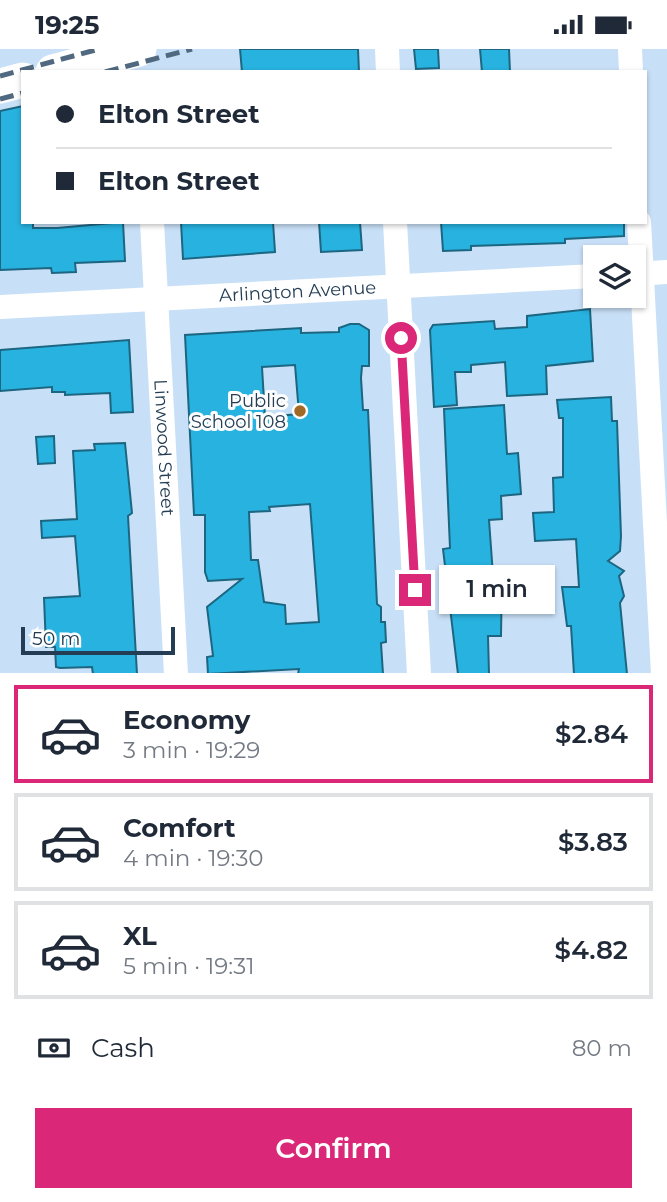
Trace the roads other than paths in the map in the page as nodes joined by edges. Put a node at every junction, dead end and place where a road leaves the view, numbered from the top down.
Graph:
1 (141, 49) edge
2 (387, 49) edge
3 (630, 49) edge
4 (61, 70) edge
5 (144, 70) edge
6 (388, 70) edge
7 (631, 70) edge
8 (21, 81) edge
9 (0, 86) edge
10 (152, 224) edge
11 (396, 224) edge
12 (639, 224) edge
13 (639, 245) edge
14 (667, 272) edge
15 (646, 273) edge
16 (583, 277) edge
17 (399, 287) junction
18 (156, 299) junction
19 (0, 307) edge
20 (640, 308) edge
21 (176, 673) edge
22 (419, 673) edge
23 (663, 673) edge

1 - 4 street
1 - 5 street
2 - 6 street
3 - 7 street
8 - 9 street
10 - 18 street, Linwood Street
11 - 17 street
12 - 13 street
14 - 15 street
16 - 17 street, Arlington Avenue
17 - 18 street, Arlington Avenue
17 - 22 street
18 - 19 street, Arlington Avenue
18 - 21 street, Linwood Street
20 - 23 street

